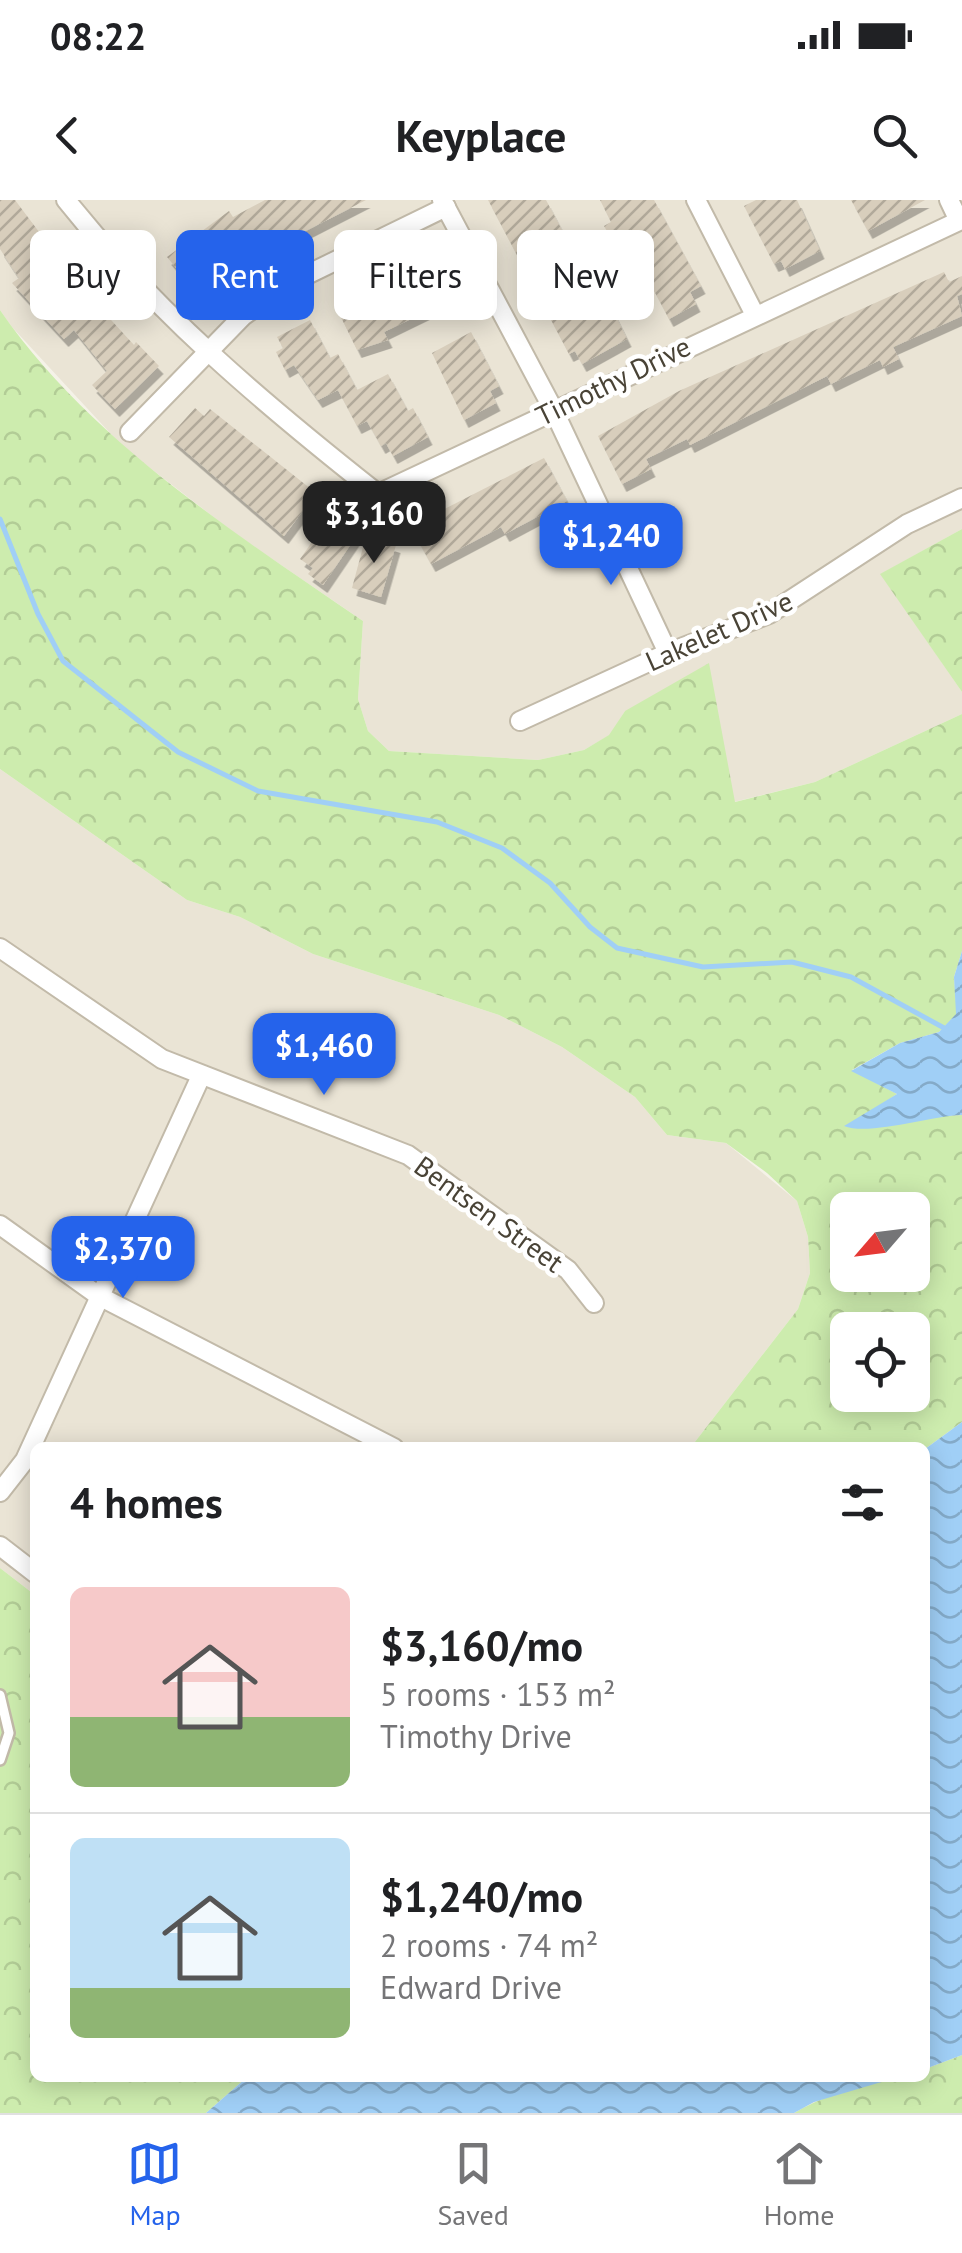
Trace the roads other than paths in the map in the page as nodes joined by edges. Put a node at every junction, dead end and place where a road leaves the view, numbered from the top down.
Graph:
1 (66, 200) edge
2 (696, 200) edge
3 (949, 200) edge
4 (444, 204) edge
5 (754, 314) junction
6 (205, 352) junction
7 (553, 410) junction
8 (130, 432) dead end
9 (962, 498) edge
10 (668, 653) junction
11 (520, 721) dead end
12 (0, 948) edge
13 (201, 1076) junction
14 (0, 1225) edge
15 (99, 1296) junction
16 (594, 1303) dead end
17 (33, 1442) edge
18 (382, 1442) edge
19 (30, 1449) edge
20 (0, 1492) edge
21 (0, 1546) edge
22 (30, 1569) edge
23 (0, 1696) edge
24 (0, 1760) edge

1 - 6 street
2 - 5 street
3 - 5 street, Timothy Drive
4 - 6 street
4 - 7 street
5 - 7 street, Timothy Drive
6 - 7 street, Timothy Drive
6 - 8 street
7 - 10 street
9 - 10 street, Lakelet Drive
10 - 11 street, Lakelet Drive
12 - 13 street, Bentsen Street
13 - 15 street
13 - 16 street, Bentsen Street
14 - 15 street
15 - 17 street
15 - 18 street
19 - 20 street
21 - 22 street
23 - 24 lane

